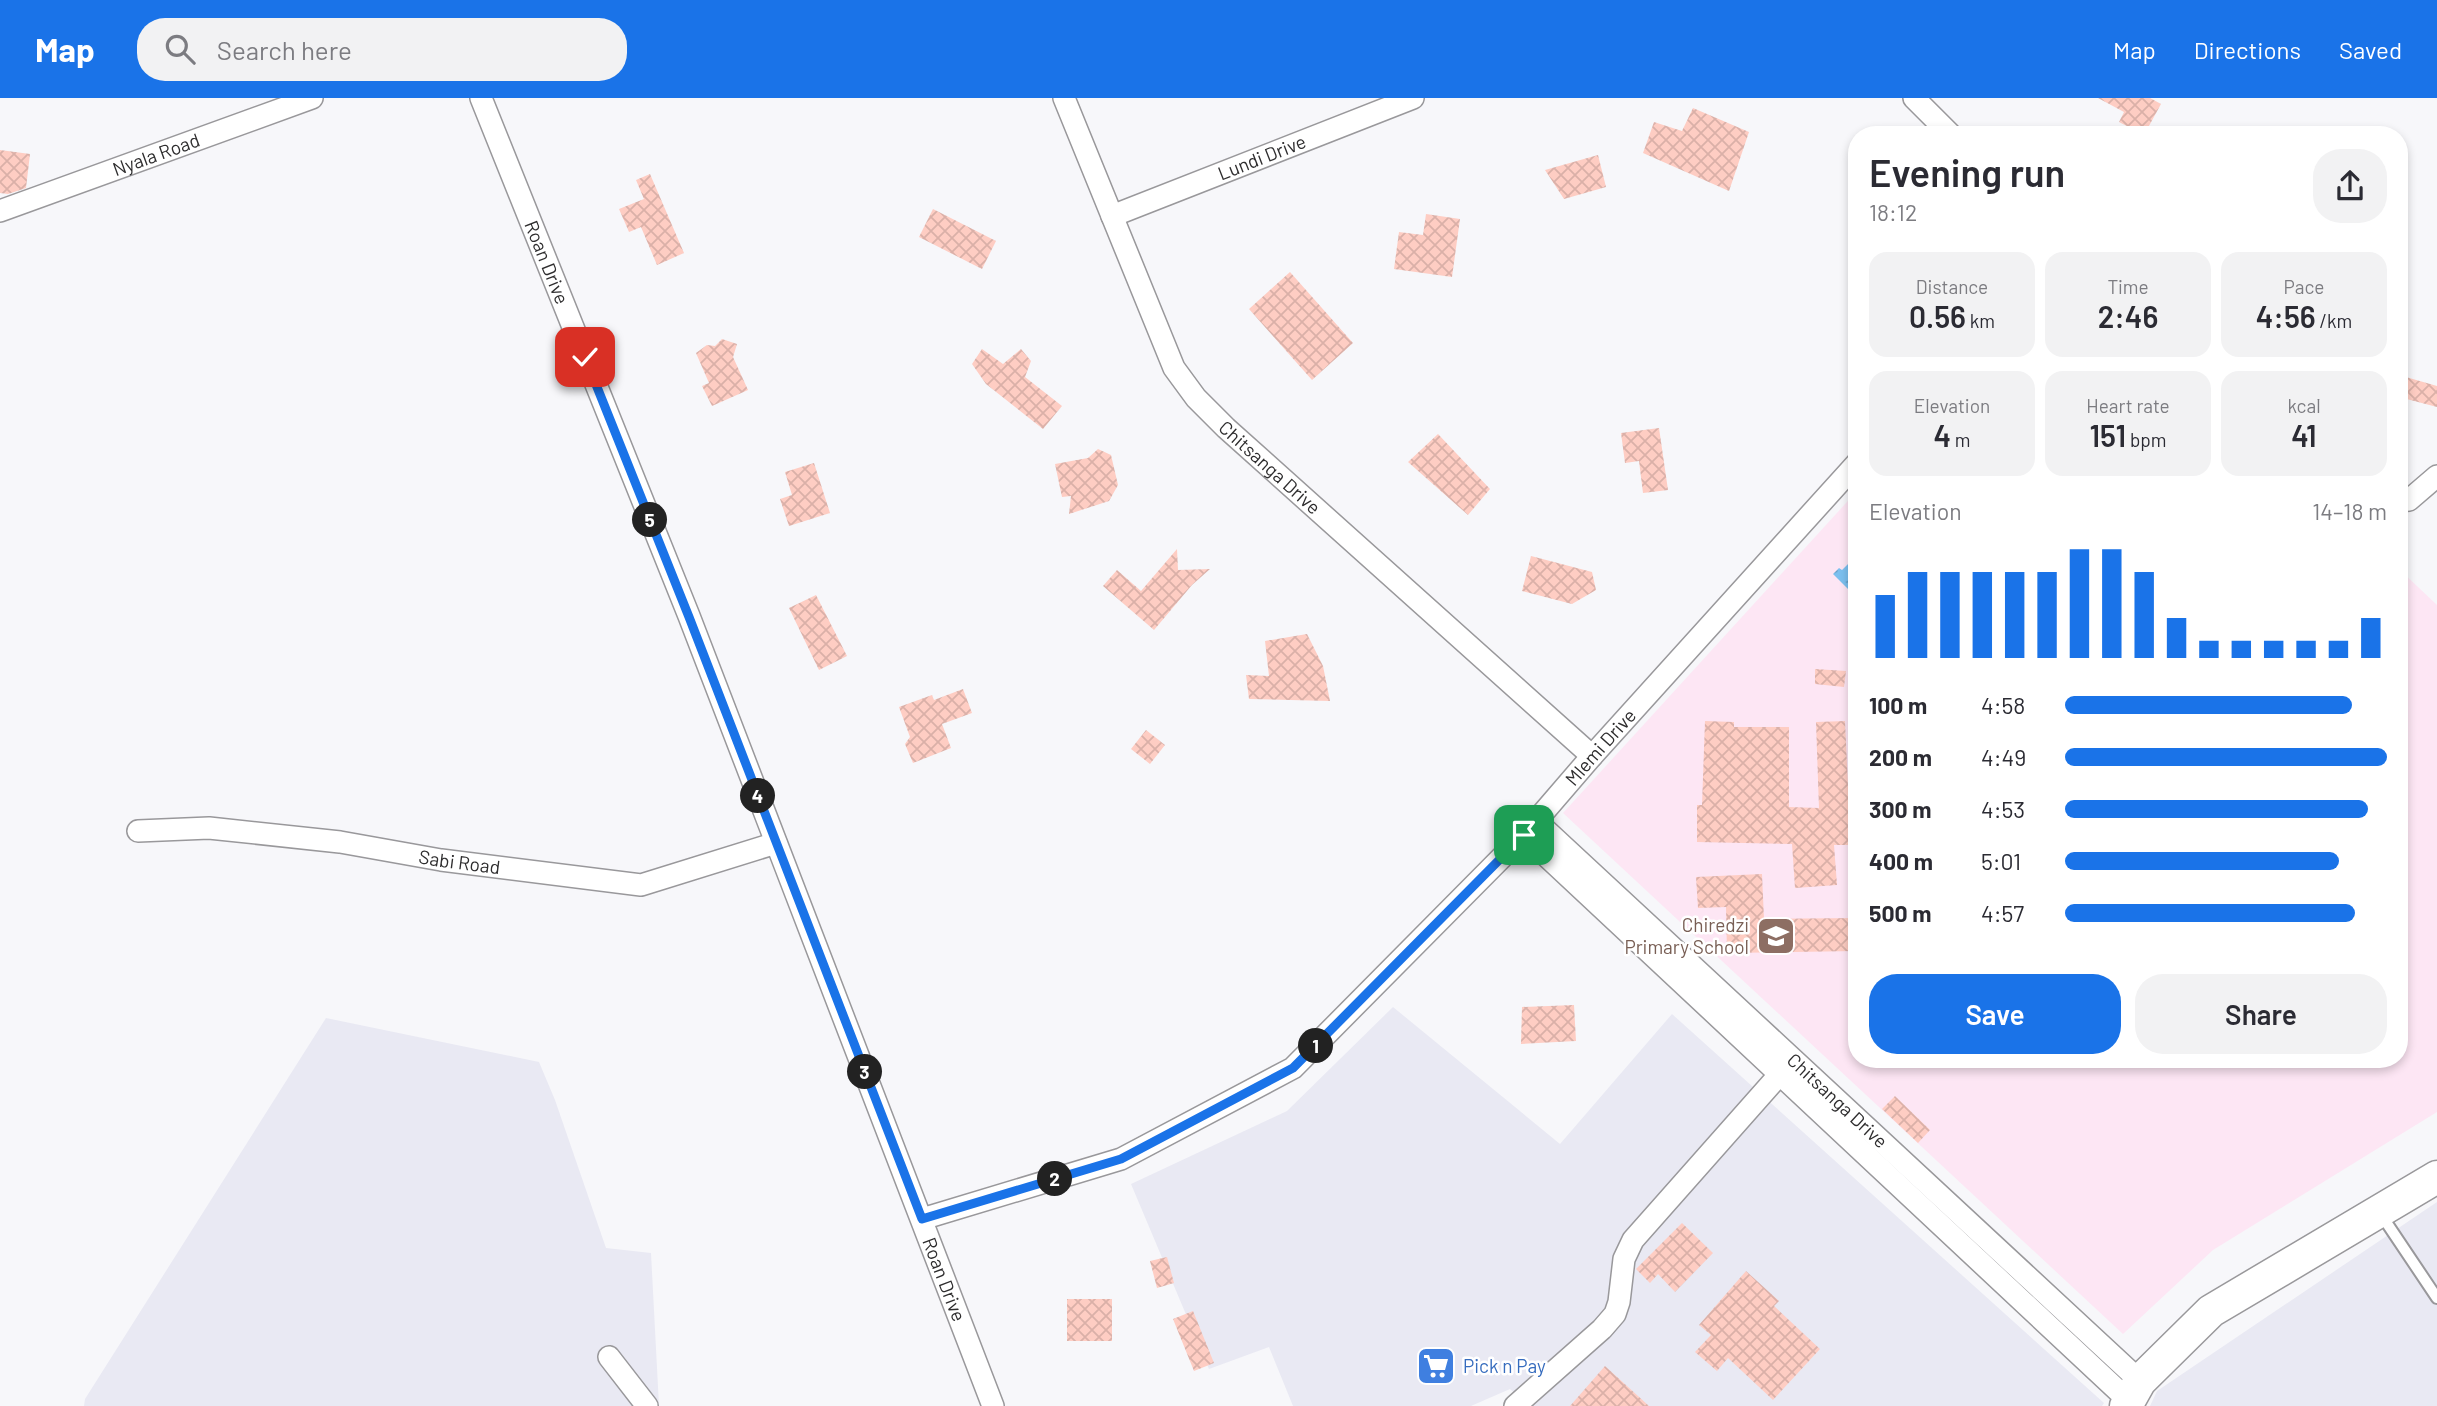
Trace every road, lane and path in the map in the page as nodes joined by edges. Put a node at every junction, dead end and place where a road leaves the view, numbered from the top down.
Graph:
1 (312, 98) edge
2 (481, 98) edge
3 (1064, 98) edge
4 (1413, 98) edge
5 (1914, 98) edge
6 (1942, 126) edge
7 (0, 212) edge
8 (1112, 216) junction
9 (1848, 473) edge
10 (2437, 476) edge
11 (2408, 500) edge
12 (1592, 756) junction
13 (1530, 828) junction
14 (138, 831) dead end
15 (776, 843) junction
16 (1780, 1074) junction
17 (2437, 1177) edge
18 (2379, 1211) junction
19 (922, 1219) junction
20 (2437, 1298) edge
21 (609, 1357) dead end
22 (2132, 1396) edge
23 (647, 1406) edge
24 (993, 1406) edge
25 (1515, 1406) edge

1 - 7 street, Nyala Road
2 - 15 street, Roan Drive
3 - 8 street, Chitsanga Drive
4 - 8 street, Lundi Drive
5 - 6 street
8 - 12 street, Chitsanga Drive
9 - 12 street, Mlemi Drive
10 - 11 street
12 - 13 street, Mlemi Drive
13 - 16 street
13 - 19 street, Mlemi Drive
13 - 22 street, Chitsanga Drive
14 - 15 street, Sabi Road
15 - 19 street, Roan Drive
16 - 22 street
16 - 25 street
17 - 18 street
18 - 20 lane
18 - 22 street
19 - 24 street, Roan Drive
21 - 23 street

